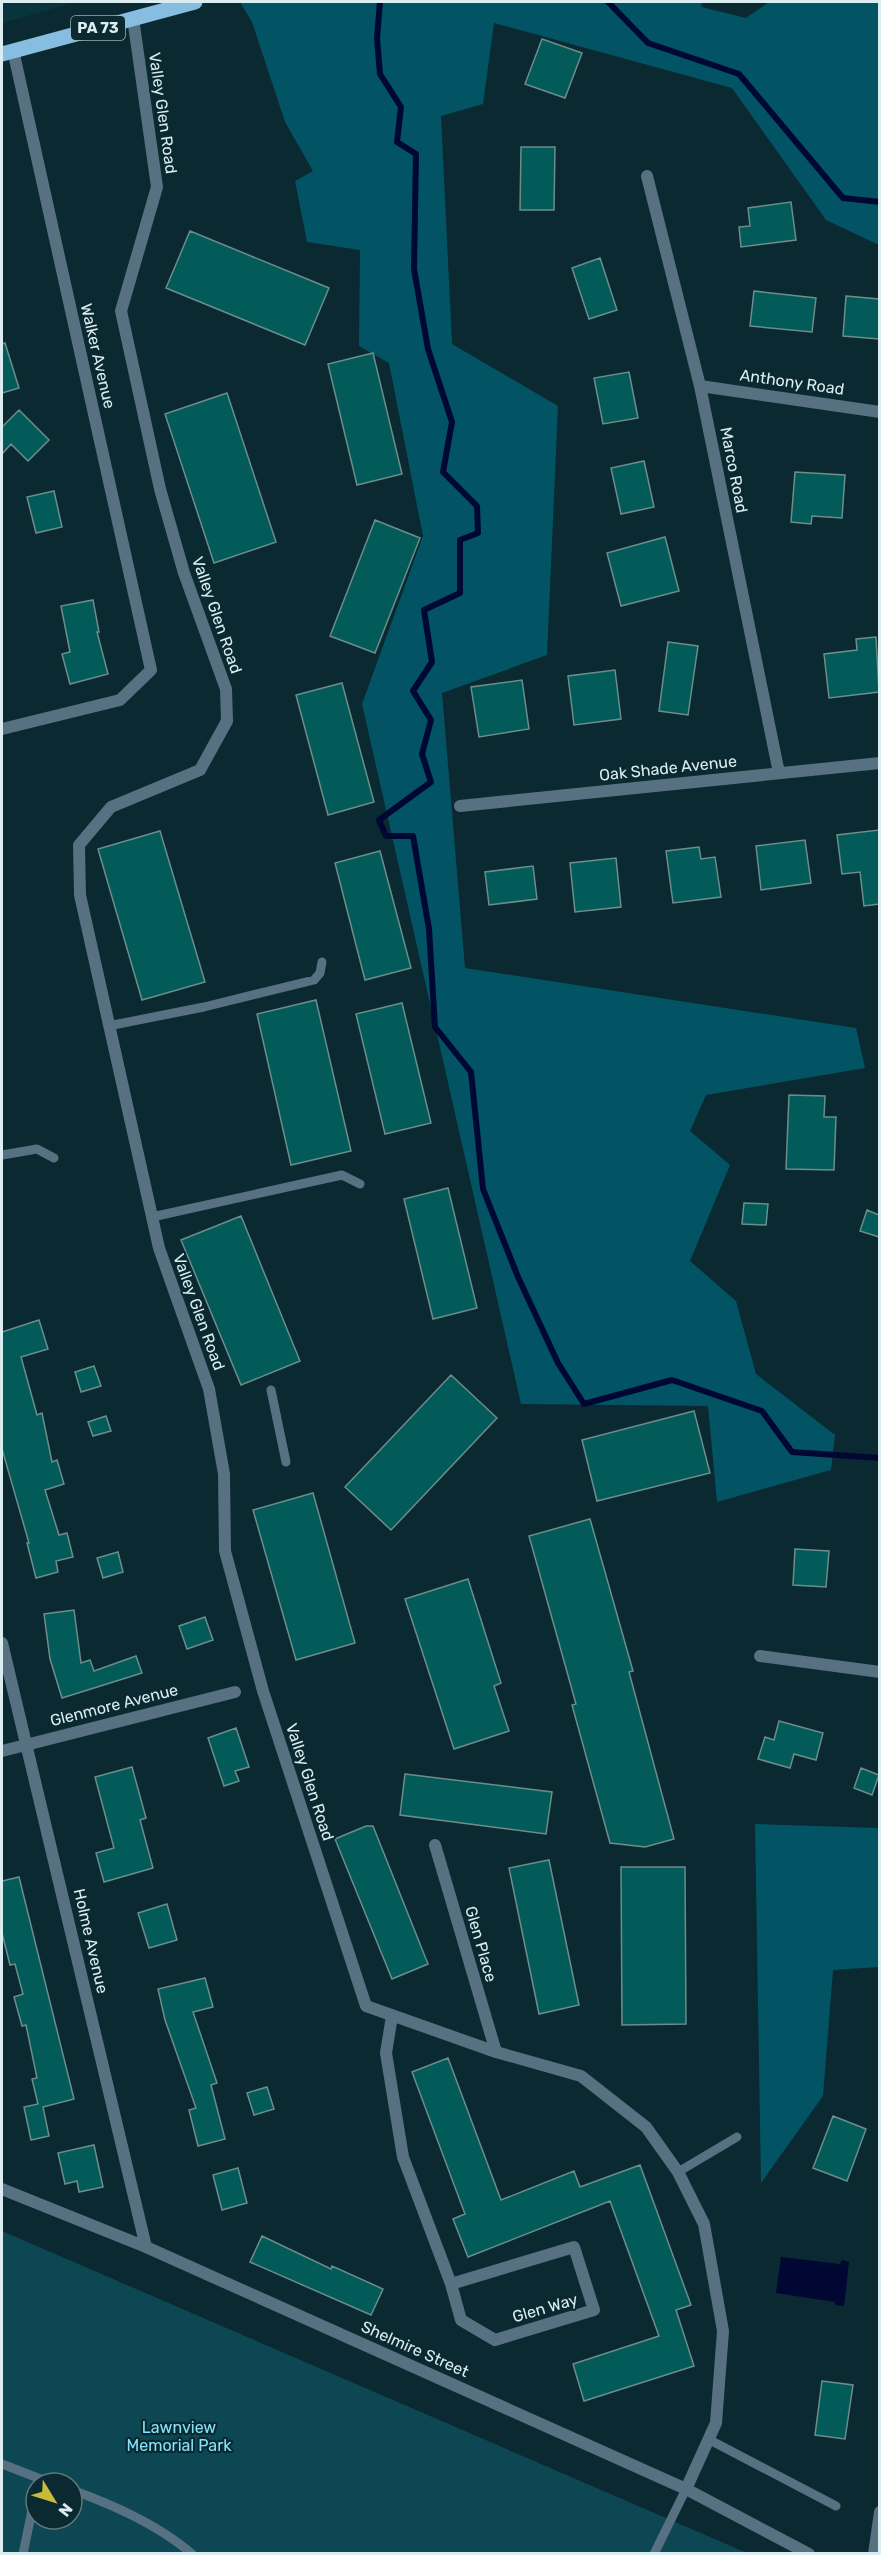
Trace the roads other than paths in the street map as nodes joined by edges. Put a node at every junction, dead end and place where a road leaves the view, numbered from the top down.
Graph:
1 (195, 2) edge
2 (133, 18) junction
3 (7, 52) edge
4 (647, 176) dead end
5 (700, 386) junction
6 (879, 412) edge
7 (2, 729) edge
8 (879, 763) edge
9 (779, 773) junction
10 (460, 806) dead end
11 (322, 962) dead end
12 (108, 1026) junction
13 (2, 1155) edge
14 (54, 1158) dead end
15 (360, 1184) dead end
16 (152, 1217) junction
17 (271, 1390) dead end
18 (286, 1462) dead end
19 (2, 1643) edge
20 (760, 1656) dead end
21 (879, 1672) edge
22 (235, 1692) dead end
23 (27, 1744) junction
24 (2, 1751) edge
25 (435, 1845) dead end
26 (392, 2016) junction
27 (496, 2052) junction
28 (737, 2137) dead end
29 (678, 2172) junction
30 (2, 2189) edge
31 (146, 2247) junction
32 (451, 2284) junction
33 (708, 2439) junction
34 (2, 2464) edge
35 (24, 2474) edge
36 (686, 2489) junction
37 (84, 2494) edge
38 (836, 2506) dead end
39 (879, 2512) edge
40 (27, 2531) edge
41 (22, 2553) edge
42 (192, 2553) edge
43 (654, 2553) edge
44 (809, 2553) edge
45 (874, 2553) edge

1 - 2 main road, PA 73
2 - 3 main road, PA 73
2 - 12 street, Valley Glen Road
3 - 7 street, Walker Avenue
4 - 5 street, Marco Road
5 - 6 street, Anthony Road
5 - 9 street, Marco Road
8 - 9 street, Oak Shade Avenue
9 - 10 street, Oak Shade Avenue
11 - 12 lane
12 - 16 street, Valley Glen Road
13 - 14 lane
15 - 16 lane
16 - 26 street, Valley Glen Road
17 - 18 lane
19 - 23 street, Holme Avenue
20 - 21 street
22 - 23 street, Glenmore Avenue
23 - 24 street, Glenmore Avenue
23 - 31 street, Holme Avenue
25 - 27 street, Glen Place
26 - 27 street, Valley Glen Road
26 - 32 street, Glen Way
27 - 29 street, Valley Glen Road
28 - 29 lane
29 - 33 street, Valley Glen Road
30 - 31 street, Shelmire Street
31 - 36 street, Shelmire Street
32 - 32 street, Glen Way
33 - 36 street, Valley Glen Road
33 - 38 lane
34 - 35 lane
36 - 43 lane
36 - 44 street, Shelmire Street
37 - 42 lane
39 - 45 street
40 - 41 lane

